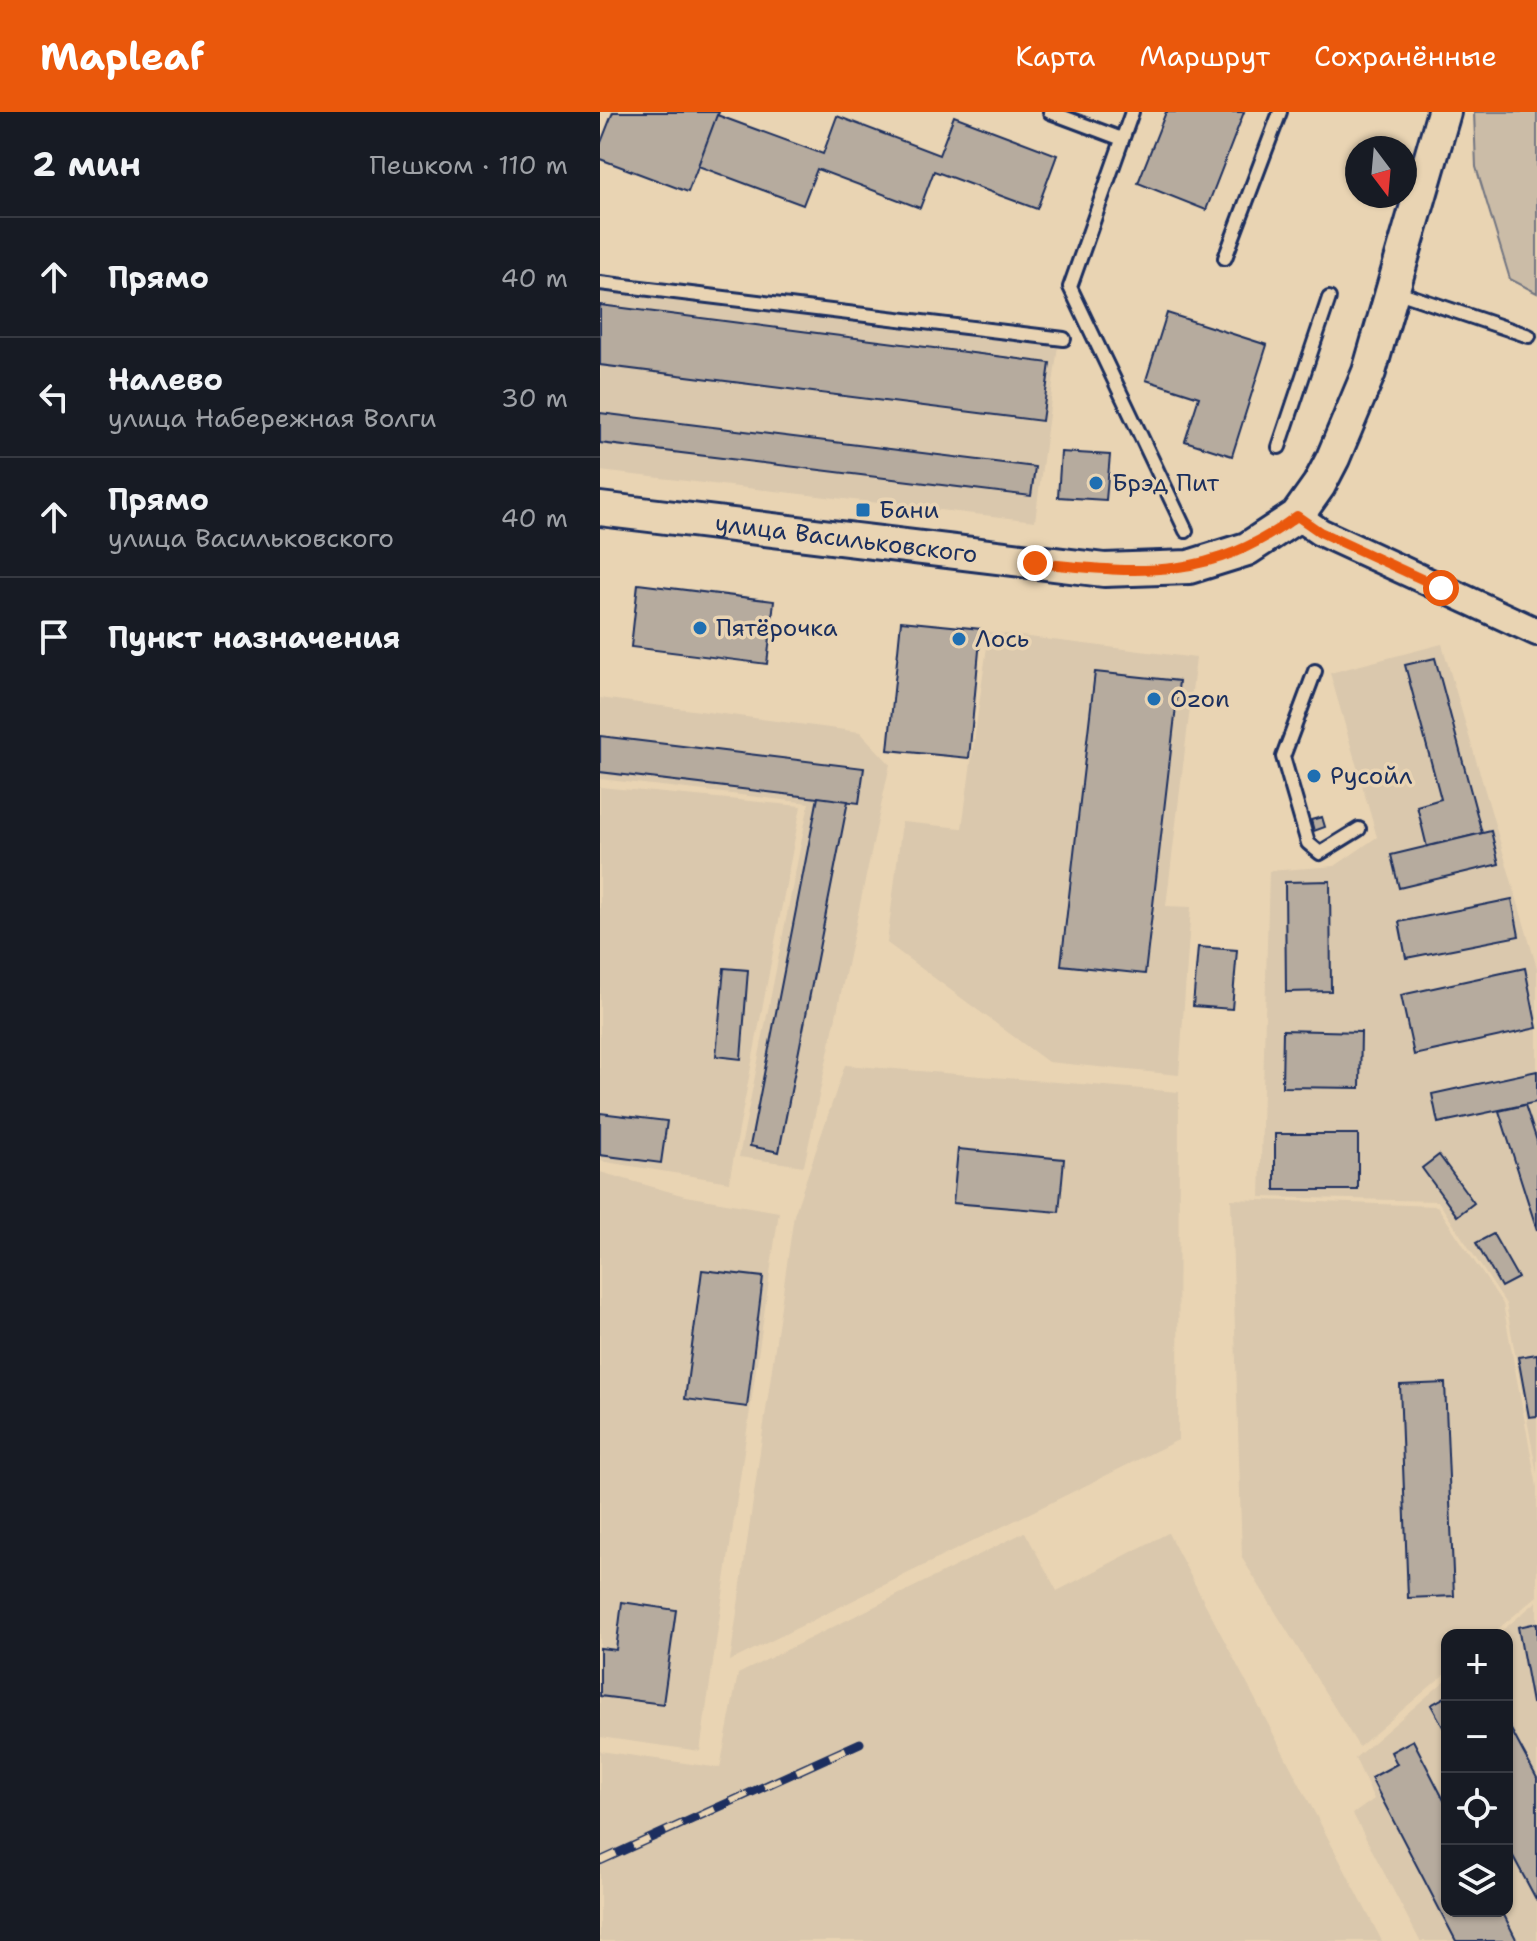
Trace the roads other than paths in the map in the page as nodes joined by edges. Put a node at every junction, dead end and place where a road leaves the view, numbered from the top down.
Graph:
1 (1050, 112) edge
2 (1132, 112) edge
3 (1280, 112) edge
4 (1439, 116) edge
5 (1122, 139) junction
6 (1225, 258) dead end
7 (600, 283) edge
8 (1393, 290) junction
9 (1329, 298) dead end
10 (1529, 336) dead end
11 (1064, 339) dead end
12 (1279, 447) dead end
13 (600, 509) edge
14 (1297, 516) junction
15 (1186, 531) dead end
16 (1537, 632) edge
17 (1315, 671) dead end
18 (1359, 829) dead end

1 - 5 lane
2 - 5 lane
3 - 6 lane
4 - 8 street
5 - 15 lane
7 - 11 lane
8 - 10 lane
8 - 14 street
9 - 12 lane
13 - 14 street, улица Васильковского
14 - 16 street
17 - 18 lane

